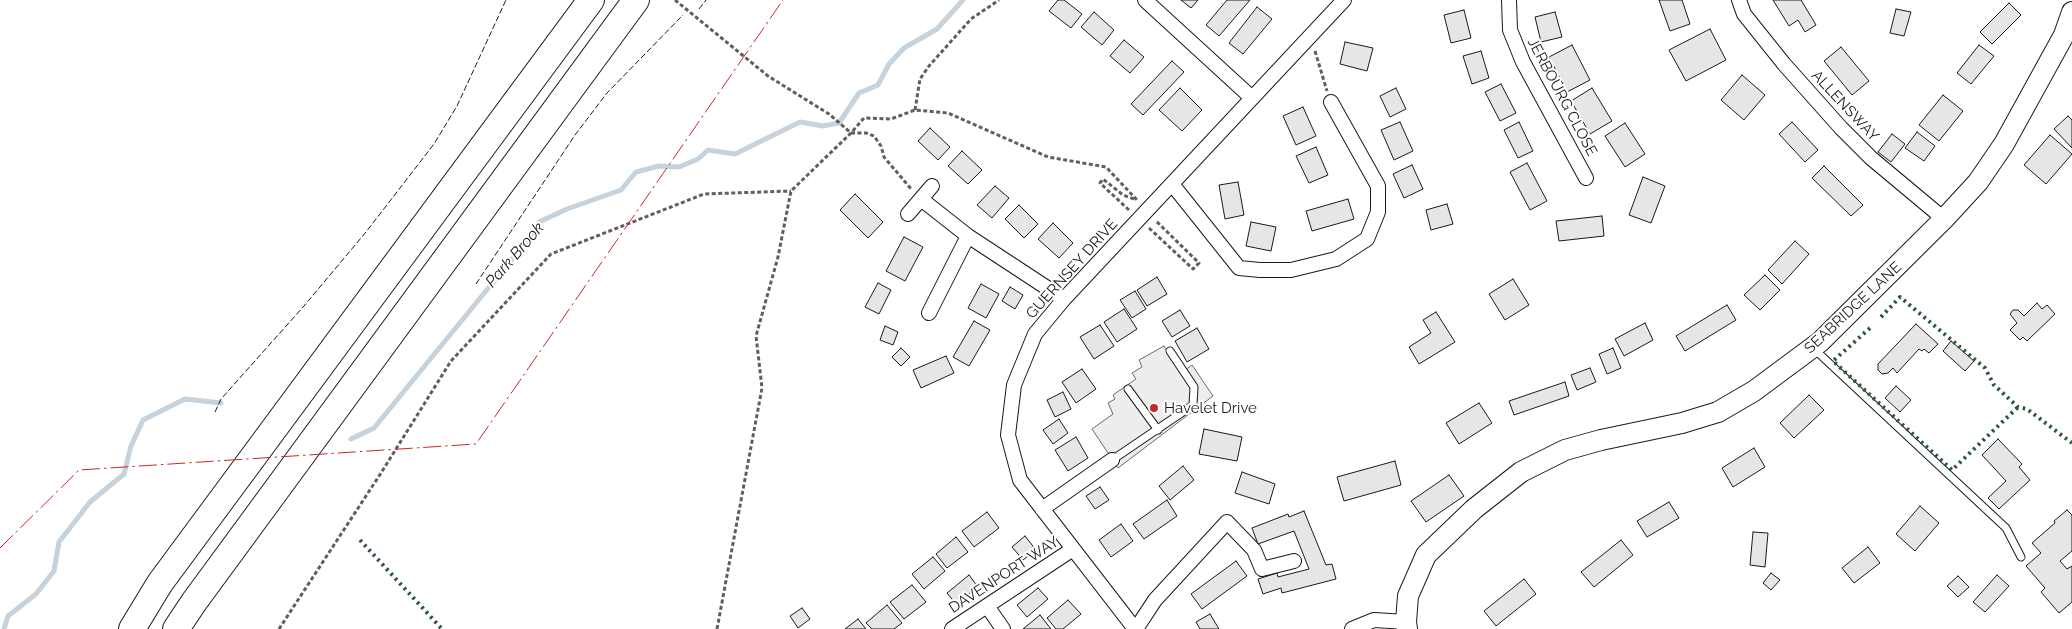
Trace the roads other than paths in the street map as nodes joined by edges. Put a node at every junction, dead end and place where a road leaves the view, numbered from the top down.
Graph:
1 (592, 0) edge
2 (636, 0) edge
3 (1144, 0) edge
4 (1344, 0) edge
5 (1509, 0) edge
6 (1739, 0) edge
7 (2072, 12) edge
8 (1252, 98) junction
9 (1331, 102) road end
10 (1586, 178) dead end
11 (1172, 184) junction
12 (932, 186) dead end
13 (921, 199) junction
14 (908, 214) dead end
15 (1944, 219) junction
16 (968, 236) junction
17 (1064, 299) junction
18 (929, 313) dead end
19 (1812, 348) junction
20 (1170, 351) dead end
21 (1128, 389) dead end
22 (1158, 430) junction
23 (1112, 460) joint
24 (1042, 509) junction
25 (1073, 549) junction
26 (2021, 557) dead end
27 (1294, 561) dead end
28 (986, 606) junction
29 (1406, 626) edge
30 (132, 629) edge
31 (176, 629) edge
32 (952, 629) edge
33 (1003, 629) edge
34 (1135, 629) edge
35 (1352, 629) edge

1 - 30 highway
2 - 31 highway
3 - 8 street
4 - 8 street, GUERNSEY DRIVE
5 - 10 street, JERBOURG CLOSE
6 - 15 street, ALLENSWAY
7 - 15 street, SEABRIDGE LANE
8 - 11 street, GUERNSEY DRIVE
9 - 11 street
11 - 17 street, GUERNSEY DRIVE
12 - 13 street
13 - 14 street
13 - 16 street
15 - 19 street, SEABRIDGE LANE
16 - 17 street
16 - 18 street
17 - 24 street, GUERNSEY DRIVE
19 - 26 lane
19 - 29 street, SEABRIDGE LANE
20 - 22 lane
21 - 22 lane
22 - 23 lane
23 - 24 street
24 - 25 street, GUERNSEY DRIVE
25 - 28 street, DAVENPORT WAY
25 - 34 street, GUERNSEY DRIVE
27 - 34 street
28 - 32 street, DAVENPORT WAY
28 - 33 street
29 - 35 street

